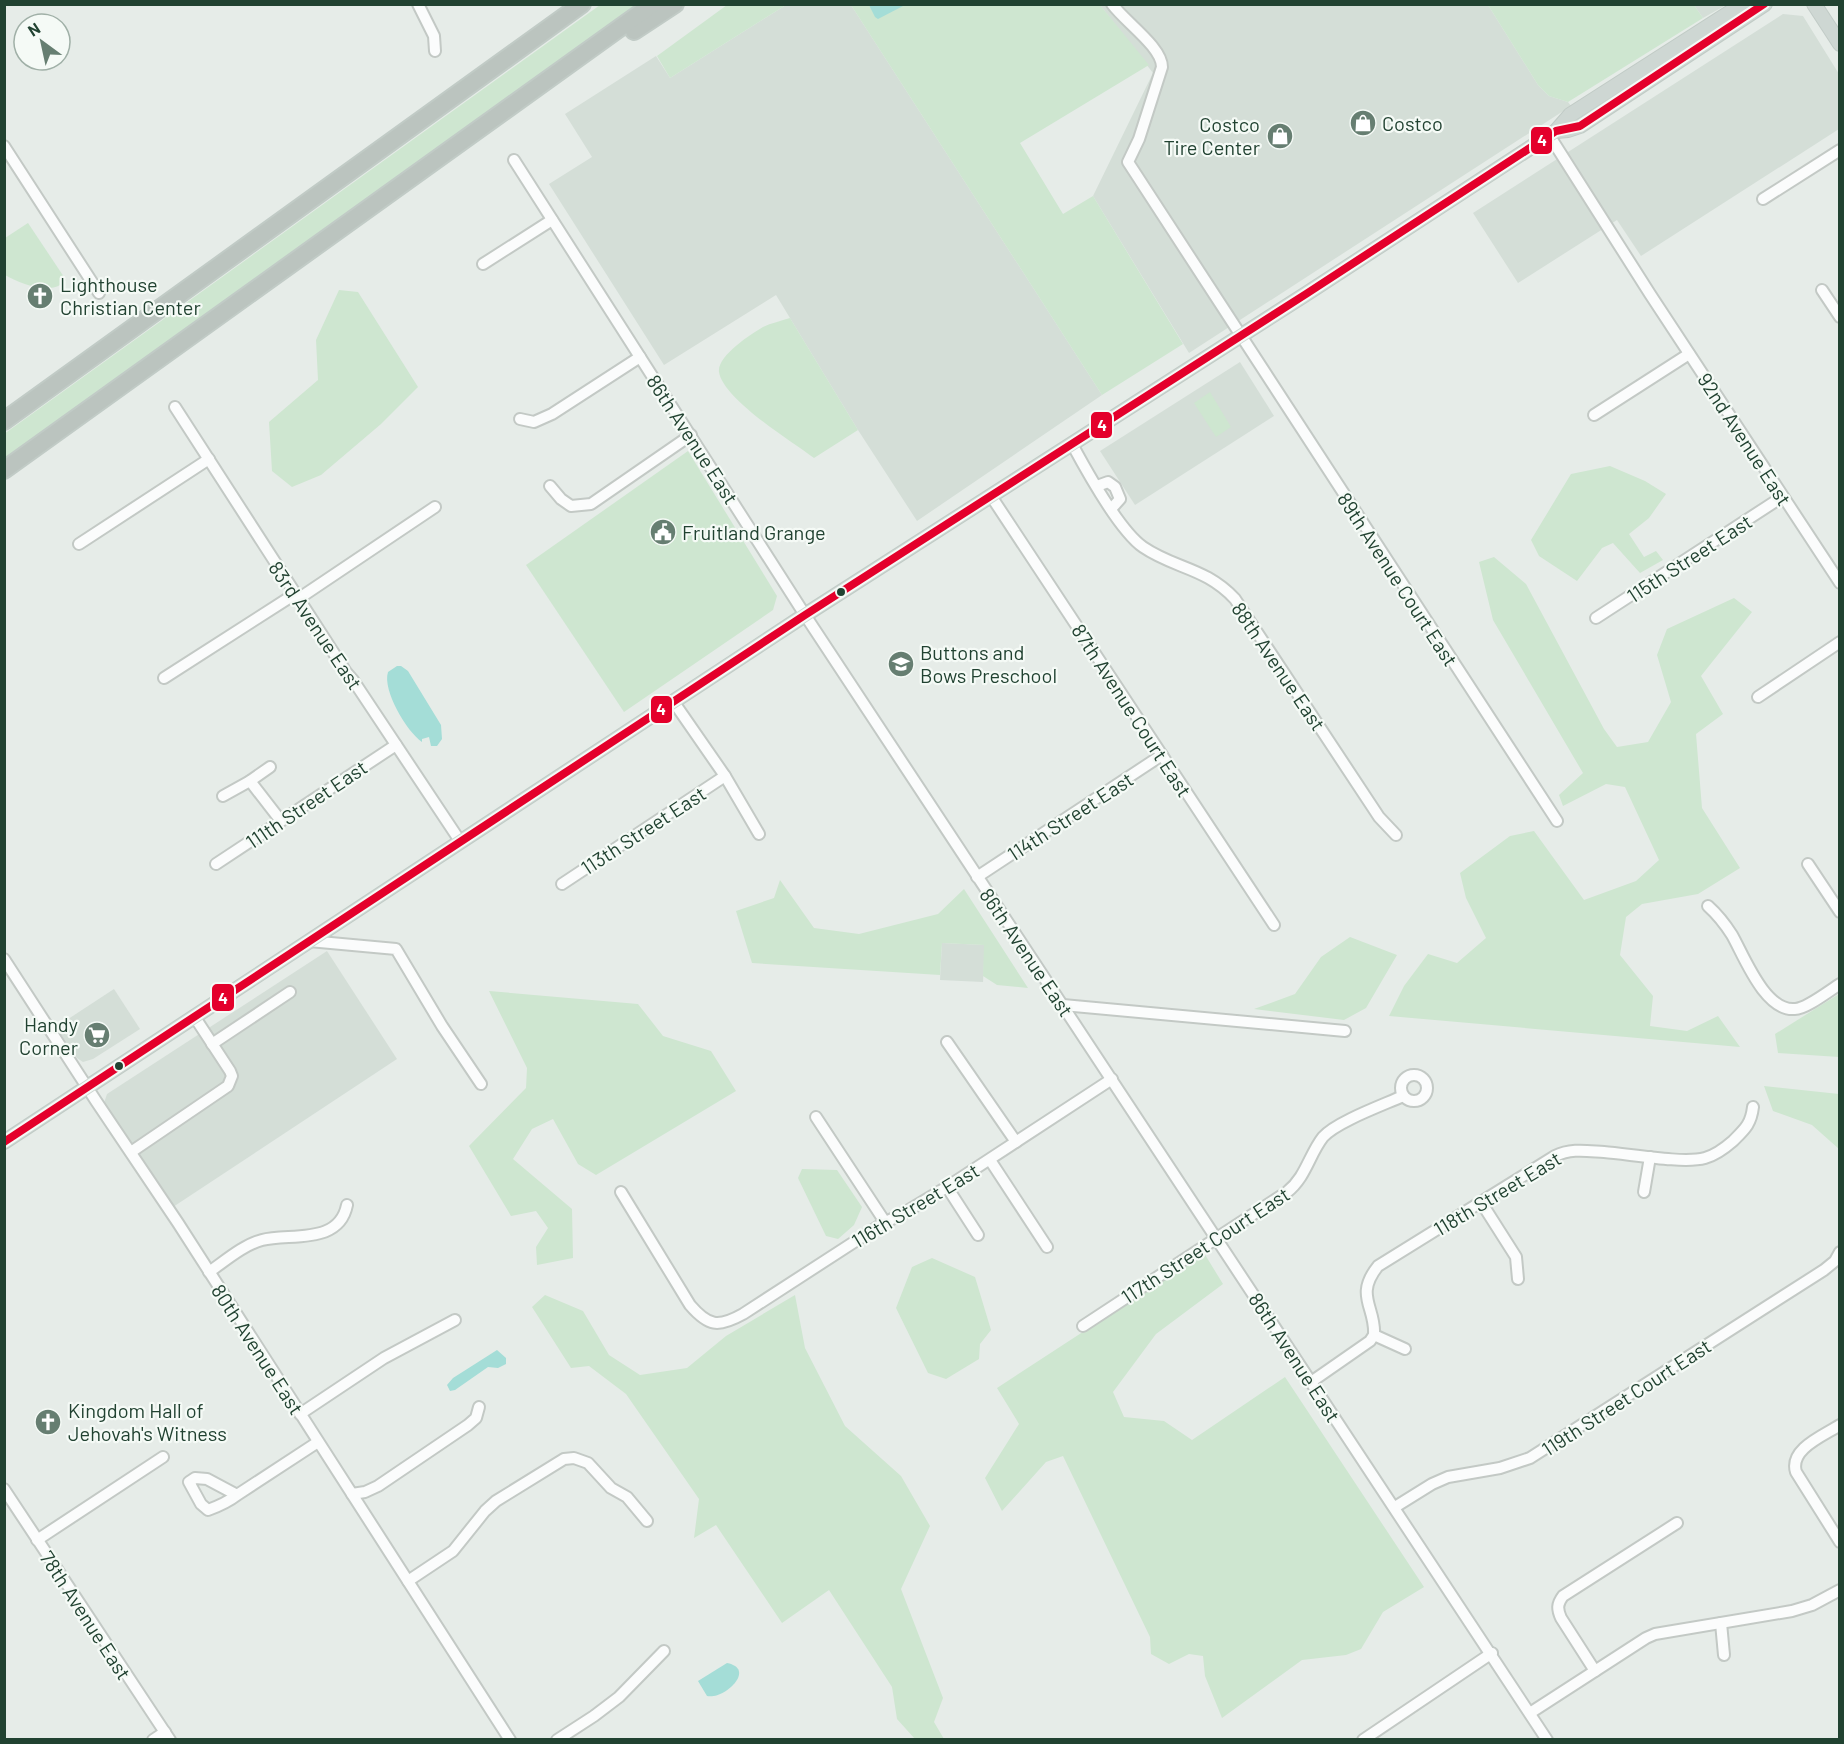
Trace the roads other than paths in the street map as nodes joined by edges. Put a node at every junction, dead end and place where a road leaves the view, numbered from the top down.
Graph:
1 (418, 4) edge
2 (582, 4) edge
3 (653, 4) edge
4 (675, 4) edge
5 (1112, 4) edge
6 (1743, 4) edge
7 (1765, 4) edge
8 (1814, 4) edge
9 (1839, 44) edge
10 (435, 51) dead end
11 (1553, 133) junction
12 (471, 135) junction
13 (4, 146) edge
14 (1839, 150) edge
15 (514, 160) dead end
16 (1763, 199) dead end
17 (552, 220) junction
18 (483, 264) dead end
19 (1822, 290) dead end
20 (99, 293) dead end
21 (1839, 317) edge
22 (1240, 337) junction
23 (1689, 354) junction
24 (640, 357) junction
25 (176, 407) dead end
26 (1594, 415) dead end
27 (520, 419) dead end
28 (4, 421) edge
29 (691, 435) junction
30 (1072, 444) junction
31 (209, 459) junction
32 (4, 470) edge
33 (550, 486) dead end
34 (991, 496) junction
35 (1782, 497) junction
36 (435, 507) dead end
37 (79, 544) dead end
38 (1839, 583) edge
39 (297, 596) junction
40 (805, 615) junction
41 (1596, 618) dead end
42 (1839, 642) edge
43 (165, 678) dead end
44 (1758, 697) dead end
45 (673, 701) junction
46 (396, 745) junction
47 (1162, 755) junction
48 (270, 767) dead end
49 (725, 776) junction
50 (250, 781) junction
51 (223, 796) dead end
52 (281, 821) junction
53 (1557, 821) dead end
54 (759, 834) dead end
55 (1395, 835) dead end
56 (460, 841) junction
57 (216, 864) dead end
58 (1808, 864) dead end
59 (977, 877) junction
60 (562, 884) dead end
61 (1708, 906) dead end
62 (1839, 912) edge
63 (1274, 925) dead end
64 (309, 941) junction
65 (4, 959) edge
66 (1839, 984) edge
67 (290, 992) dead end
68 (1063, 1005) junction
69 (194, 1016) junction
70 (1345, 1031) dead end
71 (947, 1042) dead end
72 (212, 1044) junction
73 (1112, 1079) junction
74 (481, 1084) dead end
75 (87, 1087) junction
76 (1403, 1096) dead end
77 (1753, 1107) dead end
78 (816, 1117) dead end
79 (4, 1142) edge
80 (1016, 1142) junction
81 (131, 1152) junction
82 (1650, 1157) junction
83 (990, 1160) junction
84 (947, 1187) junction
85 (621, 1192) dead end
86 (1644, 1192) dead end
87 (1481, 1202) junction
88 (347, 1205) dead end
89 (885, 1222) junction
90 (978, 1235) dead end
91 (1216, 1238) junction
92 (1047, 1247) dead end
93 (1839, 1252) edge
94 (209, 1272) junction
95 (1518, 1280) dead end
96 (454, 1320) dead end
97 (1083, 1326) dead end
98 (1374, 1335) junction
99 (1405, 1349) dead end
100 (1311, 1382) junction
101 (479, 1407) dead end
102 (300, 1414) junction
103 (1839, 1425) edge
104 (318, 1442) junction
105 (163, 1457) dead end
106 (4, 1489) edge
107 (352, 1494) junction
108 (237, 1496) dead end
109 (1395, 1507) junction
110 (647, 1521) dead end
111 (1677, 1523) dead end
112 (37, 1540) junction
113 (1839, 1542) edge
114 (408, 1581) junction
115 (1839, 1590) edge
116 (1721, 1623) junction
117 (663, 1651) dead end
118 (1492, 1653) junction
119 (1724, 1655) dead end
120 (1595, 1671) junction
121 (1530, 1713) junction
122 (167, 1736) edge
123 (153, 1740) edge
124 (510, 1740) edge
125 (557, 1740) edge
126 (1363, 1740) edge
127 (1547, 1740) edge

1 - 10 street
2 - 28 highway
3 - 12 highway
4 - 12 highway
5 - 22 street, 89th Avenue Court East
6 - 11 main road
7 - 11 main road
8 - 9 main road
11 - 22 main road
11 - 23 street, 92nd Avenue East
12 - 32 highway
13 - 20 street
14 - 16 street
15 - 17 street, 86th Avenue East
17 - 18 street
17 - 24 street, 86th Avenue East
19 - 21 street
22 - 30 main road
22 - 53 street, 89th Avenue Court East
23 - 26 street
23 - 35 street, 92nd Avenue East
24 - 27 street
24 - 29 street, 86th Avenue East
25 - 31 street, 83rd Avenue East
29 - 33 street
29 - 40 street, 86th Avenue East
30 - 34 main road
30 - 55 street, 88th Avenue East
31 - 37 street
31 - 39 street, 83rd Avenue East
34 - 40 main road
34 - 47 street, 87th Avenue Court East
35 - 38 street, 92nd Avenue East
35 - 41 street, 115th Street East
36 - 39 street
39 - 43 street
39 - 46 street, 83rd Avenue East
40 - 45 main road
40 - 59 street, 86th Avenue East
42 - 44 street
45 - 49 street
45 - 56 main road
46 - 52 street, 111th Street East
46 - 56 street, 83rd Avenue East
47 - 59 street, 114th Street East
47 - 63 street, 87th Avenue Court East
48 - 50 street
49 - 54 street
49 - 60 street, 113th Street East
50 - 51 street
50 - 52 street
52 - 57 street, 111th Street East
56 - 64 main road
58 - 62 street
59 - 68 street, 86th Avenue East
61 - 66 street
64 - 69 main road
64 - 74 street
65 - 75 street, 80th Avenue East
67 - 72 street
68 - 70 street
68 - 73 street, 86th Avenue East
69 - 72 street
69 - 75 main road
71 - 80 street
72 - 81 street
73 - 80 street, 116th Street East
73 - 91 street, 86th Avenue East
75 - 79 main road
75 - 81 street, 80th Avenue East
76 - 91 street, 117th Street Court East
77 - 82 street, 118th Street East
78 - 89 street
80 - 83 street, 116th Street East
81 - 94 street, 80th Avenue East
82 - 86 street
82 - 87 street, 118th Street East
83 - 84 street, 116th Street East
83 - 92 street
84 - 89 street, 116th Street East
84 - 90 street
85 - 89 street, 116th Street East
87 - 95 street
87 - 98 street, 118th Street East
88 - 94 street
91 - 97 street, 117th Street Court East
91 - 100 street, 86th Avenue East
93 - 109 street, 119th Street Court East
94 - 102 street, 80th Avenue East
96 - 102 street
98 - 99 street
98 - 100 street
100 - 109 street, 86th Avenue East
101 - 107 street
102 - 104 street, 80th Avenue East
103 - 113 street
104 - 107 street, 80th Avenue East
104 - 108 street
105 - 112 street
106 - 112 street, 78th Avenue East
107 - 114 street, 80th Avenue East
109 - 118 street, 86th Avenue East
110 - 114 street
111 - 120 street
112 - 122 street, 78th Avenue East
114 - 124 street, 80th Avenue East
115 - 116 street
116 - 119 street
116 - 120 street
117 - 125 street
118 - 121 street, 86th Avenue East
118 - 126 street
120 - 121 street
121 - 127 street, 86th Avenue East
122 - 123 street

